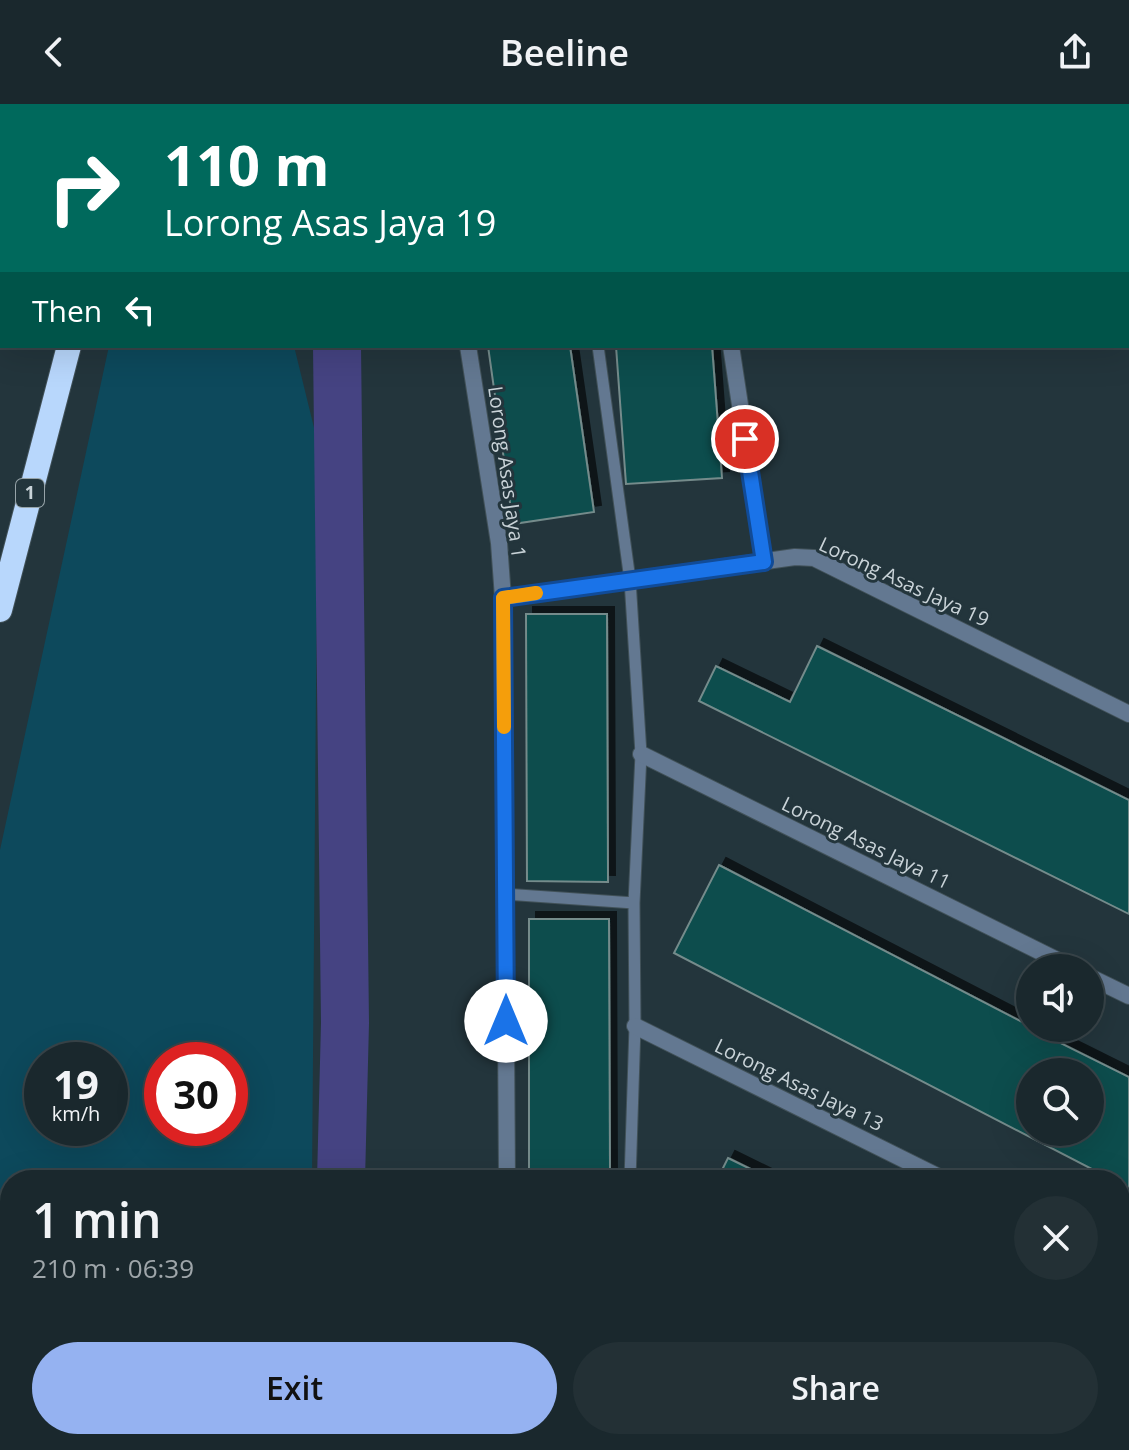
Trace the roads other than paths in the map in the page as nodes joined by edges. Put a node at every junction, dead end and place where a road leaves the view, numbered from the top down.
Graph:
1 (68, 348) edge
2 (468, 348) edge
3 (598, 348) edge
4 (731, 348) edge
5 (764, 562) junction
6 (630, 580) junction
7 (503, 598) junction
8 (0, 610) edge
9 (1129, 714) edge
10 (641, 754) junction
11 (505, 894) junction
12 (634, 903) junction
13 (1045, 954) edge
14 (1104, 984) edge
15 (1129, 996) edge
16 (635, 1026) junction
17 (507, 1170) edge
18 (630, 1170) edge
19 (925, 1170) edge

1 - 8 highway, 1
2 - 7 street, Lorong Asas Jaya 1
3 - 6 lane
4 - 5 street
5 - 6 street, Lorong Asas Jaya 19
5 - 9 street, Lorong Asas Jaya 19
6 - 7 street, Lorong Asas Jaya 19
6 - 10 lane
7 - 11 street, Lorong Asas Jaya 1
10 - 12 lane
10 - 13 street, Lorong Asas Jaya 11
11 - 12 lane
11 - 17 street, Lorong Asas Jaya 1
12 - 16 lane
14 - 15 street
16 - 18 lane
16 - 19 street, Lorong Asas Jaya 13

